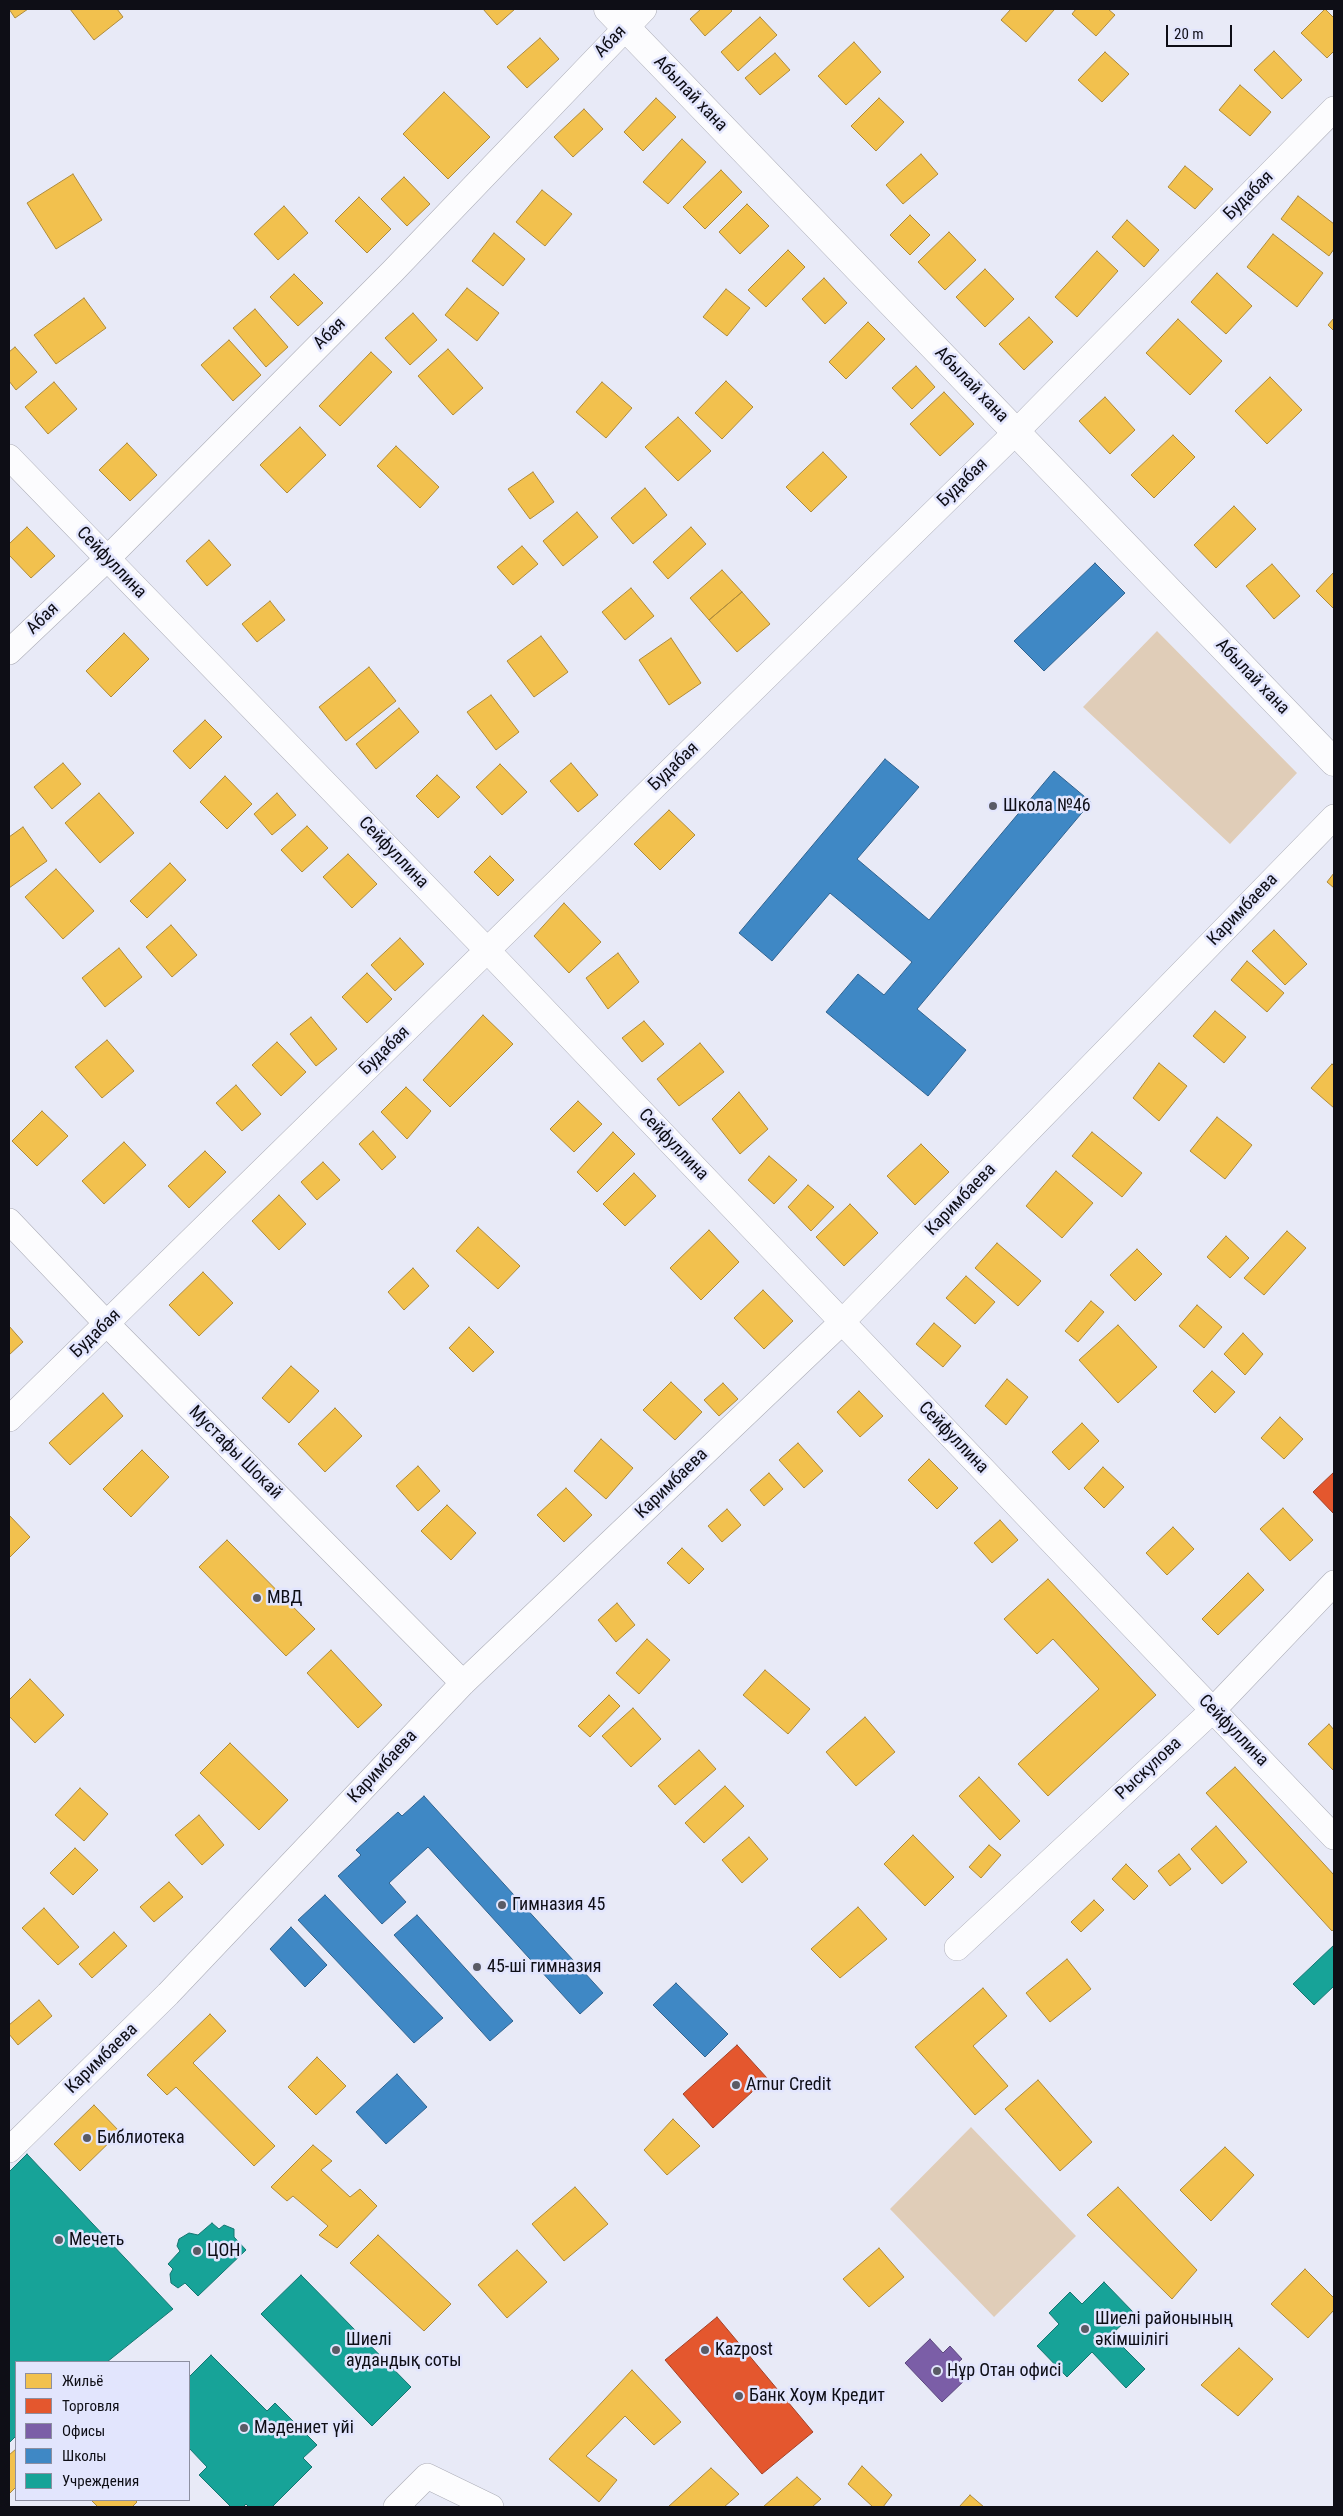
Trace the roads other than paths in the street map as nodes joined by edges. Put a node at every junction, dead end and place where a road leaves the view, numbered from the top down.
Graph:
1 (626, 15) edge
2 (1334, 109) edge
3 (1016, 432) junction
4 (9, 458) edge
5 (107, 558) junction
6 (9, 652) edge
7 (1334, 762) edge
8 (1334, 816) edge
9 (487, 950) junction
10 (9, 1221) edge
11 (842, 1322) junction
12 (107, 1324) junction
13 (9, 1419) edge
14 (1334, 1583) edge
15 (463, 1683) junction
16 (1212, 1710) junction
17 (1334, 1837) edge
18 (957, 1948) dead end
19 (9, 2150) edge
20 (396, 2507) edge
21 (492, 2507) edge

1 - 3 main road, Абылай хана
1 - 5 street, Абая
2 - 3 street, Будабая
3 - 7 main road, Абылай хана
3 - 9 street, Будабая
4 - 5 street, Сейфуллина
5 - 6 street, Абая
5 - 9 street, Сейфуллина
8 - 11 street, Каримбаева
9 - 11 street, Сейфуллина
9 - 12 street, Будабая
10 - 12 street, Мустафы Шокай
11 - 15 street, Каримбаева
11 - 16 street, Сейфуллина
12 - 13 street, Будабая
12 - 15 street, Мустафы Шокай
14 - 16 street, Рыскулова
15 - 19 street, Каримбаева
16 - 17 street, Сейфуллина
16 - 18 street, Рыскулова
20 - 21 street

